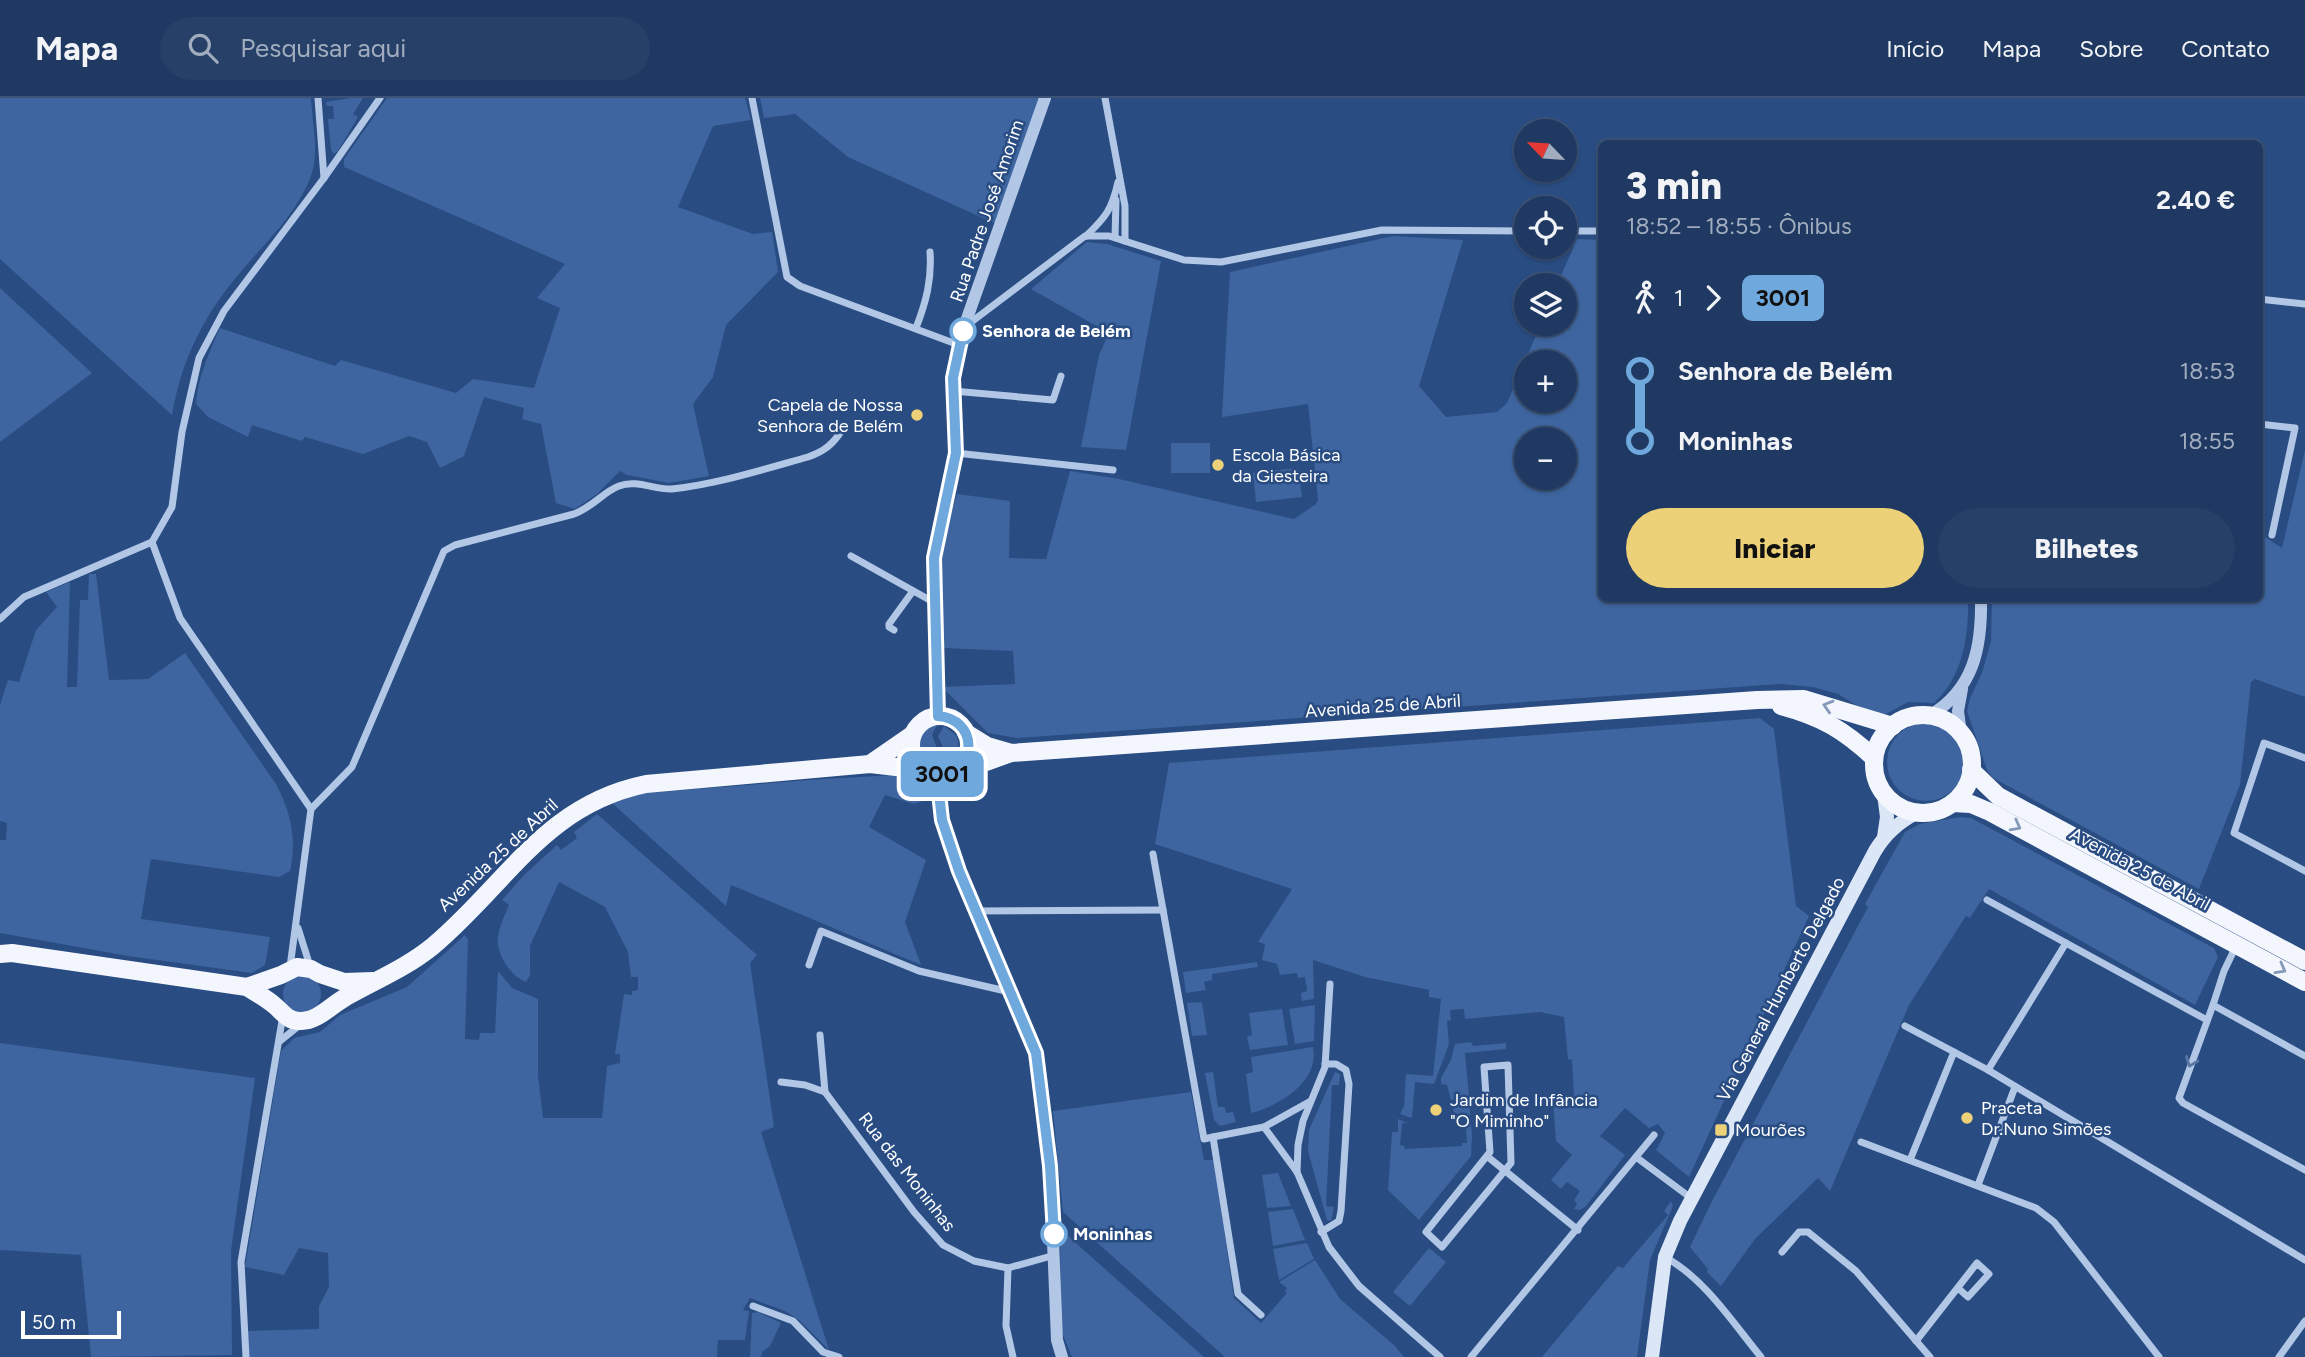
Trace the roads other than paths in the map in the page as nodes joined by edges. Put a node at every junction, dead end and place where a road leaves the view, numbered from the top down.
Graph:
1 (317, 98) edge
2 (380, 98) edge
3 (752, 98) edge
4 (1045, 98) edge
5 (1105, 98) edge
6 (324, 178) junction
7 (1119, 179) junction
8 (1116, 189) junction
9 (1514, 231) edge
10 (1577, 231) edge
11 (1598, 231) edge
12 (1086, 236) junction
13 (1115, 237) junction
14 (1125, 241) junction
15 (930, 252) dead end
16 (2263, 299) edge
17 (2305, 304) edge
18 (916, 328) junction
19 (962, 336) junction
20 (1061, 376) dead end
21 (952, 391) junction
22 (2263, 424) edge
23 (842, 430) dead end
24 (956, 453) junction
25 (1113, 470) dead end
26 (2272, 535) dead end
27 (152, 542) junction
28 (851, 556) dead end
29 (913, 591) junction
30 (1981, 602) edge
31 (936, 604) junction
32 (0, 619) edge
33 (894, 630) dead end
34 (1962, 688) junction
35 (1757, 700) junction
36 (938, 716) junction
37 (1929, 716) junction
38 (1893, 726) junction
39 (966, 733) junction
40 (1961, 734) junction
41 (912, 735) junction
42 (1011, 753) junction
43 (1874, 758) junction
44 (2305, 758) edge
45 (870, 764) junction
46 (961, 765) junction
47 (920, 767) junction
48 (1971, 770) junction
49 (941, 774) junction
50 (1884, 794) junction
51 (1953, 803) junction
52 (311, 809) junction
53 (1916, 813) junction
54 (1884, 837) junction
55 (1153, 854) dead end
56 (2305, 871) edge
57 (1987, 900) dead end
58 (1163, 910) junction
59 (976, 911) junction
60 (296, 920) junction
61 (2066, 943) junction
62 (2237, 944) junction
63 (4, 952) edge
64 (2305, 961) edge
65 (809, 965) dead end
66 (316, 971) junction
67 (286, 972) junction
68 (376, 981) junction
69 (2305, 982) edge
70 (1330, 984) dead end
71 (247, 987) junction
72 (1010, 993) junction
73 (2213, 1005) junction
74 (280, 1011) junction
75 (322, 1013) junction
76 (2207, 1020) junction
77 (303, 1022) junction
78 (1905, 1026) dead end
79 (820, 1035) dead end
80 (280, 1042) junction
81 (1954, 1052) junction
82 (2305, 1056) edge
83 (1325, 1064) junction
84 (1988, 1070) junction
85 (781, 1082) dead end
86 (2015, 1087) junction
87 (825, 1092) junction
88 (1310, 1101) junction
89 (1264, 1127) junction
90 (1654, 1135) dead end
91 (1213, 1137) junction
92 (1861, 1142) dead end
93 (1488, 1157) junction
94 (1636, 1157) junction
95 (1910, 1160) junction
96 (2305, 1170) edge
97 (1505, 1171) junction
98 (1297, 1172) junction
99 (1978, 1185) junction
100 (1692, 1199) junction
101 (1578, 1230) junction
102 (1321, 1231) junction
103 (1782, 1252) dead end
104 (1055, 1255) junction
105 (1665, 1256) junction
106 (2305, 1260) edge
107 (1008, 1268) junction
108 (1958, 1288) junction
109 (753, 1306) dead end
110 (1261, 1315) dead end
111 (2305, 1321) edge
112 (1916, 1341) junction
113 (246, 1357) edge
114 (839, 1357) edge
115 (1013, 1357) edge
116 (1062, 1357) edge
117 (1440, 1357) edge
118 (1471, 1357) edge
119 (1652, 1357) edge
120 (1761, 1357) edge
121 (1930, 1357) edge
122 (2159, 1357) edge
123 (2279, 1357) edge

1 - 6 street
2 - 6 street
3 - 18 street
4 - 19 street, Rua Padre José Amorim
5 - 7 street
6 - 27 street
7 - 8 street
7 - 14 street
8 - 12 street
8 - 13 street
9 - 14 street
10 - 11 street
12 - 13 street
12 - 19 street
13 - 14 street
15 - 18 street
16 - 17 street
18 - 19 street
19 - 21 street, Rua Padre José Amorim
20 - 21 street
21 - 24 street, Rua Padre José Amorim
22 - 26 street
23 - 52 street
24 - 25 street
24 - 31 street, Rua Padre José Amorim
27 - 32 street
27 - 52 street
28 - 29 street
29 - 31 street
29 - 33 street
30 - 34 street
31 - 36 street, Rua Padre José Amorim
34 - 37 street
34 - 40 street
38 -> 35 main road, Avenida 25 de Abril
35 - 42 main road, Avenida 25 de Abril
35 - 43 main road, Avenida 25 de Abril
36 - 39 main road
36 - 41 main road
37 - 38 main road
37 - 40 main road
38 - 43 main road
39 - 42 main road, Avenida 25 de Abril
39 - 46 main road
40 - 48 main road
41 - 45 main road, Avenida 25 de Abril
41 - 47 main road
42 - 46 main road, Avenida 25 de Abril
43 - 50 main road
44 - 56 street
45 - 47 main road, Avenida 25 de Abril
45 - 68 main road, Avenida 25 de Abril
46 - 49 main road
47 - 49 main road
48 - 51 main road
48 - 64 main road, Avenida 25 de Abril
49 - 59 street
50 - 53 main road
50 - 54 main road, Via General Humberto Delgado
51 - 53 main road, Avenida 25 de Abril
51 -> 62 main road, Avenida 25 de Abril
52 - 60 street
53 - 54 main road, Via General Humberto Delgado
54 - 100 main road, Via General Humberto Delgado
55 - 58 street
57 - 61 street
58 - 59 street
58 - 91 street
59 - 72 street
60 - 66 street
60 - 67 street
61 - 76 street
61 - 84 street
62 -> 69 main road, Avenida 25 de Abril
62 - 73 street
63 - 71 main road, Avenida 25 de Abril
65 - 72 street
66 - 67 main road, Avenida 25 de Abril
66 - 68 main road, Avenida 25 de Abril
66 - 75 main road
67 - 71 main road, Avenida 25 de Abril
67 - 74 main road
68 - 75 main road, Avenida 25 de Abril
70 - 83 street
71 - 74 main road, Avenida 25 de Abril
72 - 104 street
73 - 76 street
73 - 82 street
74 - 77 main road, Avenida 25 de Abril
74 - 80 street
75 - 77 main road, Avenida 25 de Abril
76 -> 96 street
77 - 80 street
78 - 81 street
79 - 87 street
80 - 113 street
81 - 84 street
81 - 95 street
83 - 88 street
83 - 102 street
84 - 86 street
85 - 87 street
86 - 99 street
86 - 106 street
87 - 107 street, Rua das Moninhas
88 - 89 street
88 - 98 street
89 - 91 street
89 - 98 street
90 - 94 street
91 - 110 street
92 - 95 street
93 - 97 street
93 - 97 street
93 - 97 street
94 - 100 street
94 - 101 street
95 - 99 street
97 - 101 street
98 - 102 street
99 - 122 street
100 - 105 main road, Via General Humberto Delgado
101 - 118 street
102 - 117 street
103 - 112 street
104 - 107 street, Rua das Moninhas
104 - 116 street
105 - 119 main road, Via General Humberto Delgado
105 - 120 street
107 - 115 street
108 - 108 street
108 - 112 street
109 - 114 street
111 - 123 street
112 - 121 street

